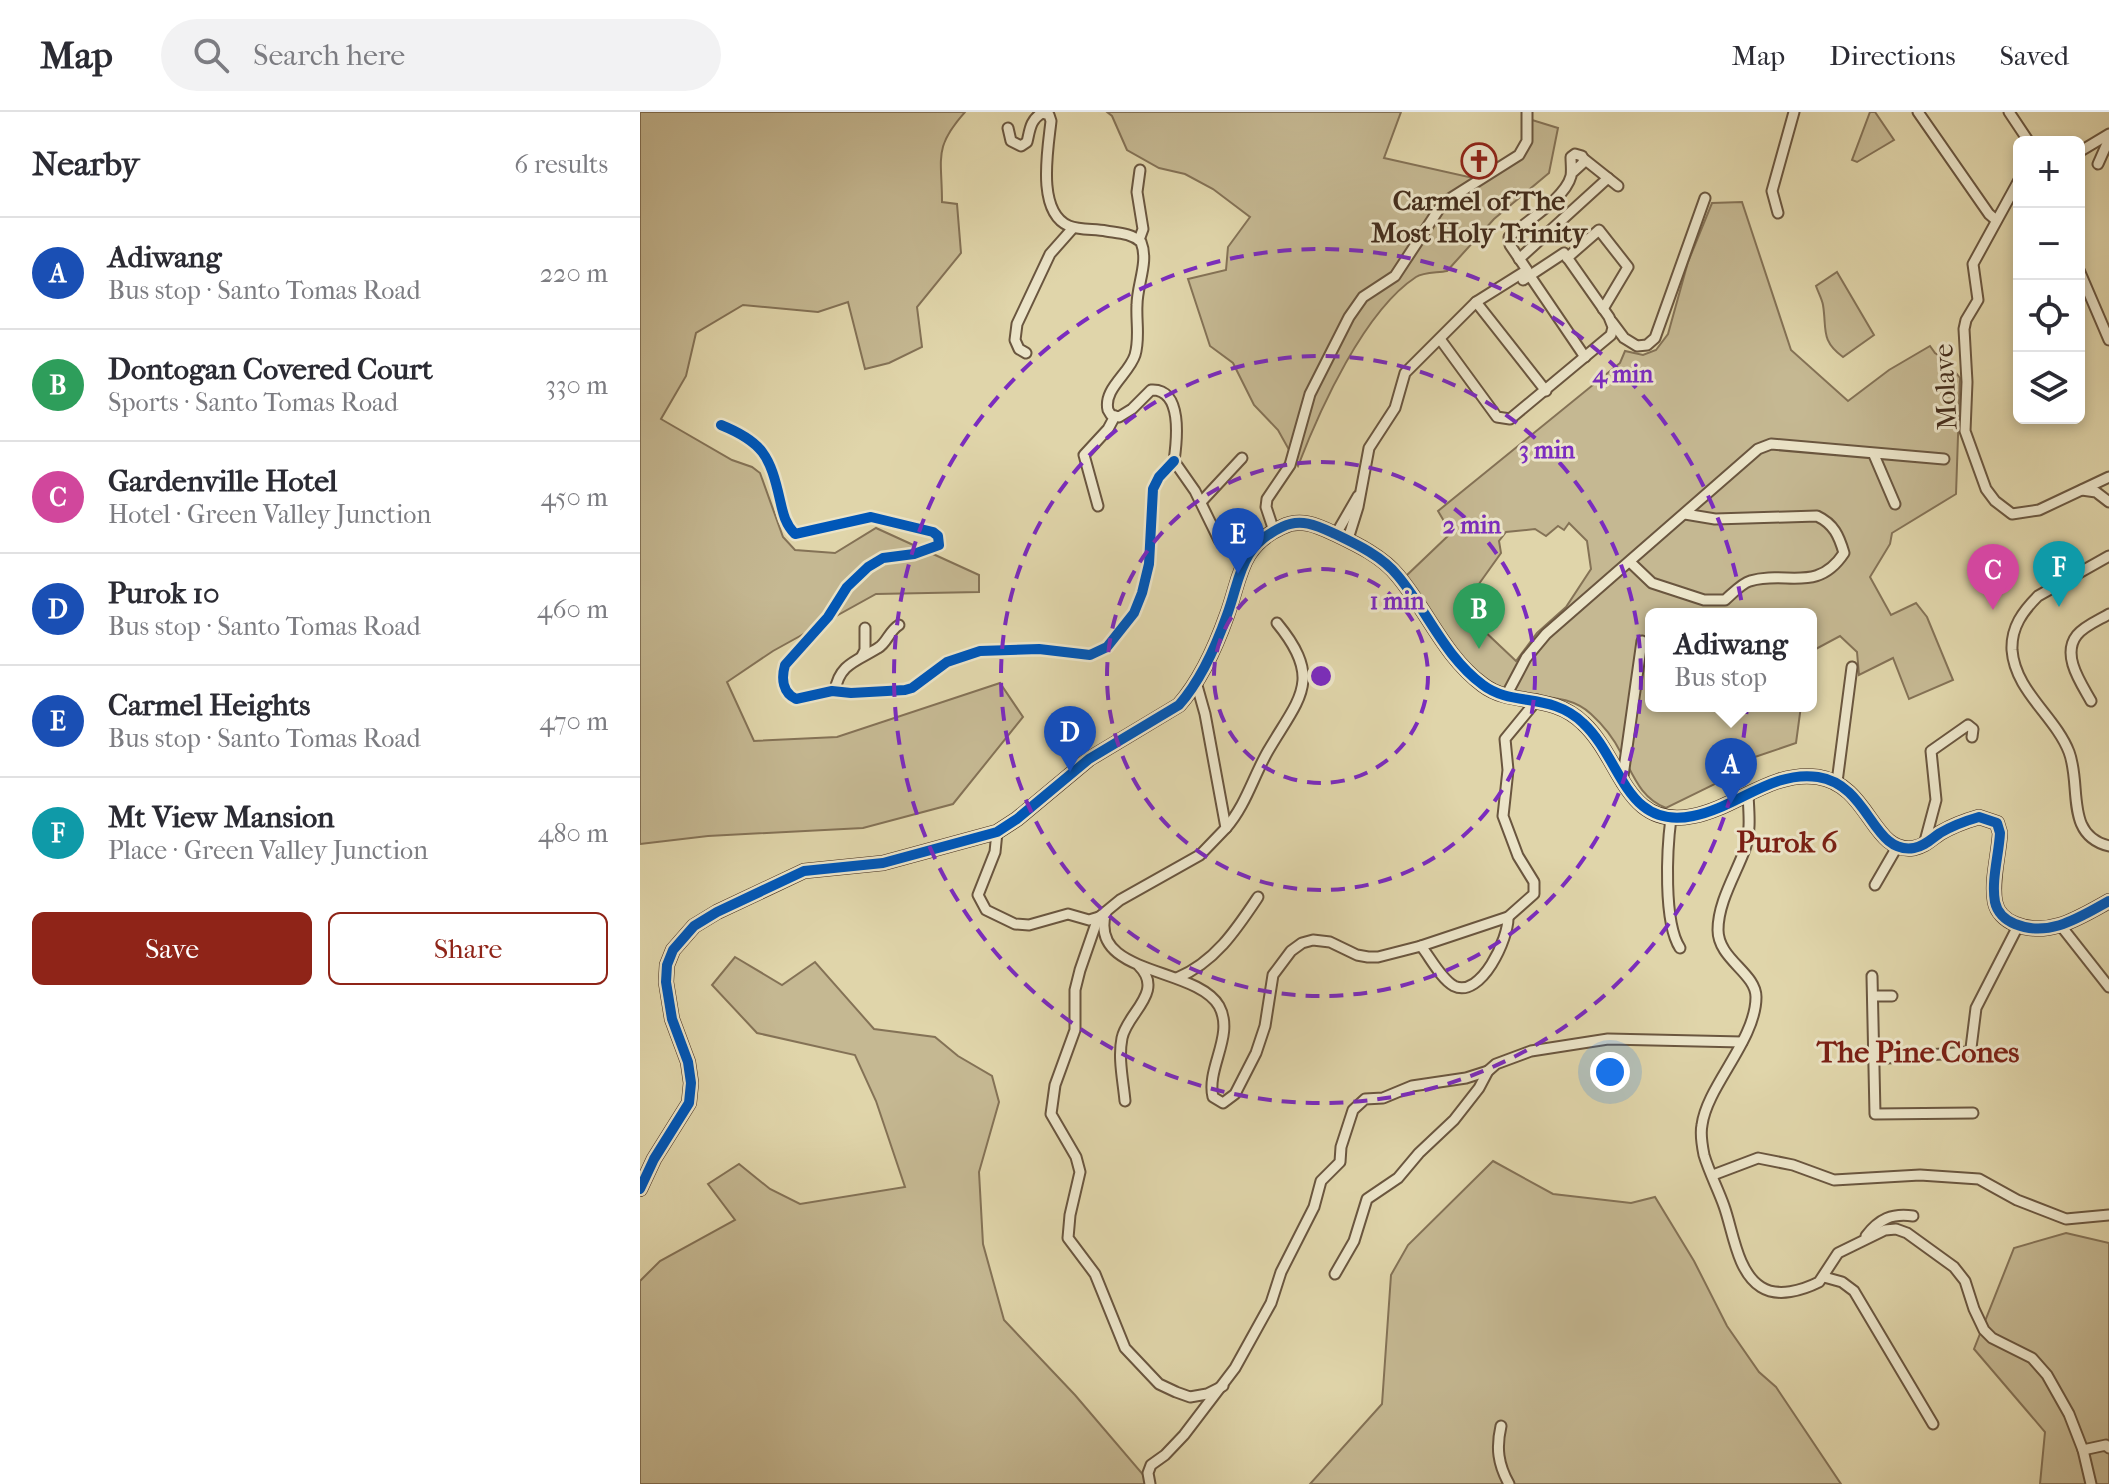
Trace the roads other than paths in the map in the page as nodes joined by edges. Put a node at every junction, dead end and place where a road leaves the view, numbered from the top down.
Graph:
1 (1527, 112) edge
2 (1794, 112) edge
3 (1918, 112) edge
4 (2009, 112) edge
5 (1008, 128) dead end
6 (2025, 136) edge
7 (2109, 136) edge
8 (2085, 149) edge
9 (2098, 164) dead end
10 (1140, 170) dead end
11 (1608, 178) junction
12 (1618, 186) dead end
13 (2013, 192) edge
14 (1705, 198) dead end
15 (1778, 213) dead end
16 (1996, 220) junction
17 (1073, 228) junction
18 (1139, 240) junction
19 (1567, 258) junction
20 (1519, 259) junction
21 (1530, 276) junction
22 (2083, 280) edge
23 (1478, 303) junction
24 (1603, 309) junction
25 (1612, 322) junction
26 (1440, 339) junction
27 (2109, 340) edge
28 (1026, 353) dead end
29 (1585, 357) junction
30 (1546, 391) junction
31 (1115, 416) junction
32 (721, 425) dead end
33 (1874, 455) junction
34 (1242, 458) dead end
35 (1944, 459) dead end
36 (1174, 461) junction
37 (2109, 477) edge
38 (2075, 491) junction
39 (1201, 502) junction
40 (2109, 502) edge
41 (1895, 504) dead end
42 (1098, 506) dead end
43 (1685, 514) junction
44 (1274, 531) junction
45 (1342, 537) junction
46 (2109, 556) edge
47 (1243, 561) junction
48 (1630, 562) junction
49 (2109, 614) edge
50 (1277, 623) dead end
51 (899, 625) dead end
52 (865, 628) dead end
53 (1642, 641) dead end
54 (862, 656) junction
55 (1852, 667) dead end
56 (1196, 682) junction
57 (835, 691) junction
58 (1507, 694) junction
59 (1537, 700) junction
60 (2091, 701) dead end
61 (1972, 737) dead end
62 (1837, 782) junction
63 (1622, 783) junction
64 (1748, 795) junction
65 (1671, 818) junction
66 (1226, 828) junction
67 (997, 832) junction
68 (1924, 845) junction
69 (2109, 846) edge
70 (1897, 847) junction
71 (1875, 885) dead end
72 (1258, 897) dead end
73 (2109, 901) edge
74 (1103, 914) junction
75 (1508, 917) junction
76 (2018, 926) junction
77 (2061, 926) junction
78 (1421, 946) junction
79 (1680, 948) dead end
80 (1136, 964) junction
81 (1872, 976) dead end
82 (1177, 978) junction
83 (2109, 987) edge
84 (1873, 996) junction
85 (1892, 996) dead end
86 (1742, 1042) junction
87 (1874, 1059) junction
88 (1488, 1071) junction
89 (1125, 1101) dead end
90 (1973, 1113) dead end
91 (1713, 1175) junction
92 (640, 1189) edge
93 (2109, 1215) edge
94 (1913, 1216) dead end
95 (1863, 1239) junction
96 (1335, 1274) dead end
97 (1824, 1277) junction
98 (1223, 1386) junction
99 (1933, 1424) dead end
100 (1501, 1426) dead end
101 (2109, 1448) edge
102 (2083, 1450) junction
103 (1150, 1484) edge
104 (1509, 1484) edge
105 (2091, 1484) edge

1 - 44 street
2 - 15 street
3 - 16 street
4 - 6 street
5 - 17 street
7 - 8 street
7 - 9 street
10 - 18 street
11 - 12 street
11 - 20 street
11 - 20 street
13 - 16 street, Molave
14 - 25 street
16 - 38 street, Molave
17 - 18 street
17 - 28 street
18 - 31 street
19 - 21 street
19 - 24 street
19 - 24 street
20 - 23 street
21 - 23 street
21 - 29 street
22 - 27 street
23 - 26 street
23 - 30 street
24 - 25 street
25 - 29 street
26 - 30 street
26 - 45 street
29 - 30 street
31 - 36 street
31 - 42 street
32 - 57 street
33 - 35 street
33 - 41 street
33 - 43 street
34 - 39 street
36 - 39 street
36 - 57 street
37 - 38 street, Molave
38 - 40 street
39 - 47 street
43 - 48 street
43 - 48 street
44 - 45 street
44 - 47 street
45 - 58 street
46 - 69 street
47 - 56 street
48 - 58 street
49 - 60 street
50 - 66 street
51 - 54 street
52 - 54 street
53 - 63 street
54 - 57 street
55 - 62 street
56 - 66 street
56 - 67 street
58 - 59 street
59 - 63 street
59 - 75 street
61 - 68 street
62 - 64 street
62 - 70 street
63 - 65 street
64 - 65 street
64 - 86 street
65 - 79 street
66 - 74 street
67 - 74 street
67 - 92 street
68 - 70 street
68 - 76 street
70 - 71 street
72 - 82 street
73 - 77 street
74 - 80 street
74 - 98 street
75 - 78 street
75 - 78 street
76 - 77 street
76 - 87 street
77 - 83 street
78 - 82 street
80 - 82 street
80 - 89 street
81 - 84 street
84 - 85 street
84 - 87 street
86 - 88 street
86 - 91 street
87 - 90 street
88 - 96 street
88 - 98 street
91 - 93 street
91 - 97 street
94 - 95 street
95 - 97 street
95 - 102 street
97 - 99 street
98 - 103 street
100 - 104 street
101 - 102 street
102 - 105 street

